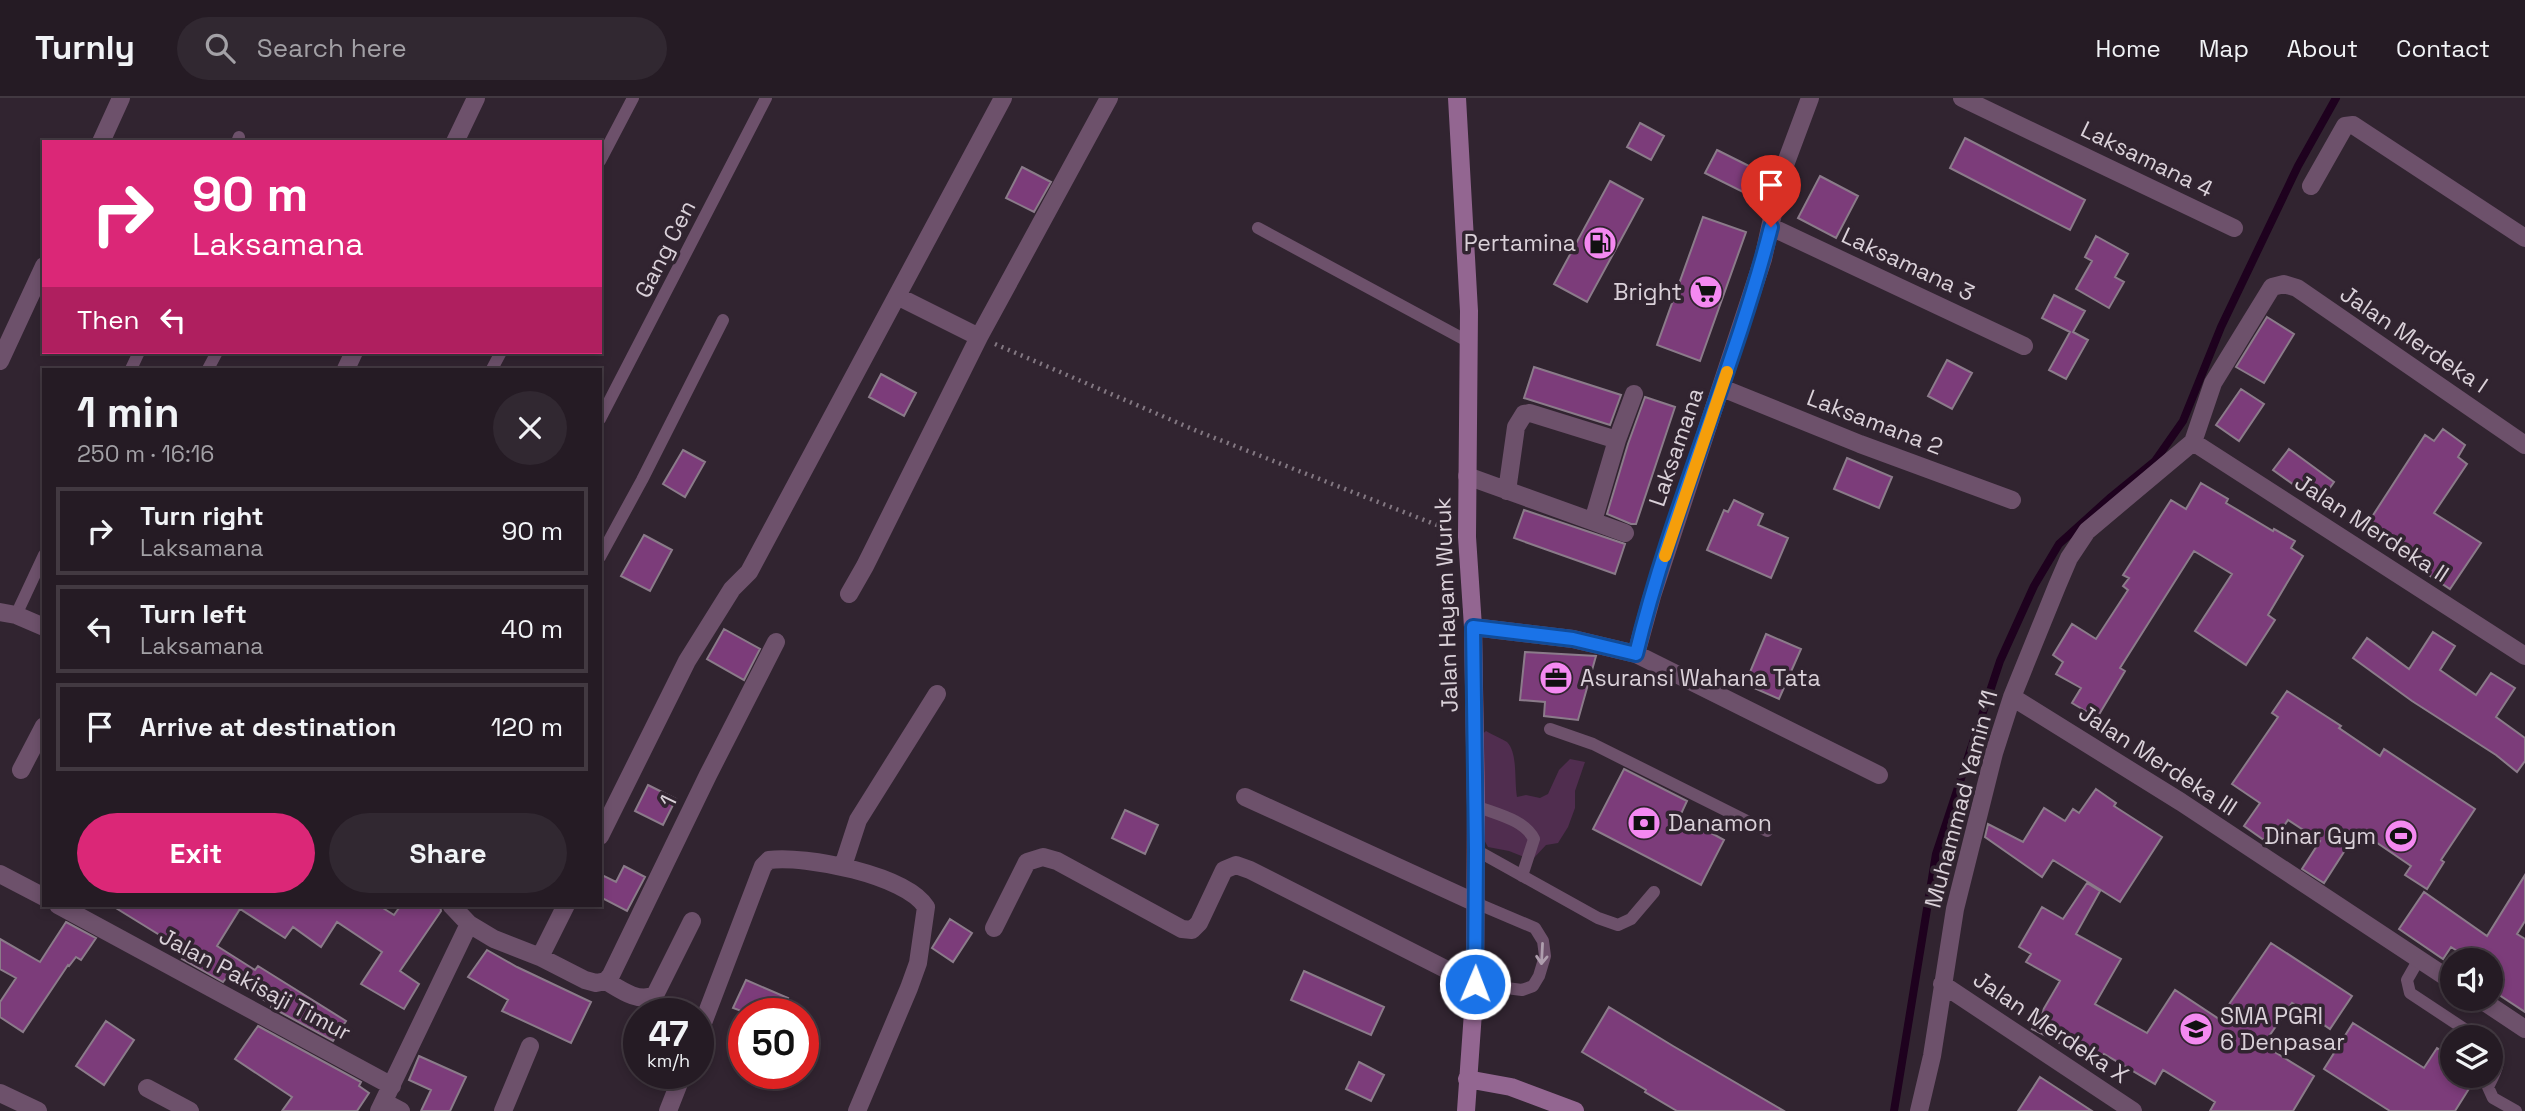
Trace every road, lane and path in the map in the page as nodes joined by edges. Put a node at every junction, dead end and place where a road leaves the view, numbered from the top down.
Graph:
1 (121, 98) edge
2 (476, 98) edge
3 (633, 98) edge
4 (766, 98) edge
5 (1003, 98) edge
6 (1109, 98) edge
7 (1457, 98) edge
8 (1810, 98) edge
9 (1962, 98) edge
10 (102, 140) edge
11 (456, 140) edge
12 (602, 157) edge
13 (2311, 186) dead end
14 (1771, 227) junction
15 (1258, 228) dead end
16 (2234, 228) dead end
17 (2525, 238) edge
18 (42, 270) edge
19 (897, 296) junction
20 (723, 320) dead end
21 (979, 337) junction
22 (1469, 342) junction
23 (2024, 345) dead end
24 (0, 361) edge
25 (1721, 388) junction
26 (1634, 394) dead end
27 (602, 415) edge
28 (1617, 440) junction
29 (2193, 442) junction
30 (2525, 445) edge
31 (1466, 476) junction
32 (1507, 491) junction
33 (2012, 500) dead end
34 (1593, 521) junction
35 (1625, 533) dead end
36 (1467, 537) junction
37 (602, 553) edge
38 (42, 558) edge
39 (849, 594) dead end
40 (8, 614) edge
41 (42, 626) edge
42 (1473, 627) junction
43 (776, 642) dead end
44 (1636, 654) junction
45 (2525, 656) edge
46 (937, 694) dead end
47 (2012, 696) junction
48 (1550, 729) dead end
49 (42, 730) edge
50 (21, 769) dead end
51 (1880, 775) dead end
52 (1245, 797) dead end
53 (1476, 807) junction
54 (1768, 831) dead end
55 (602, 832) edge
56 (1476, 850) junction
57 (844, 866) junction
58 (0, 874) edge
59 (1522, 876) junction
60 (1654, 892) dead end
61 (42, 896) edge
62 (1476, 903) junction
63 (62, 907) edge
64 (452, 907) edge
65 (565, 907) edge
66 (692, 921) dead end
67 (469, 924) junction
68 (994, 928) dead end
69 (540, 957) junction
70 (2419, 959) junction
71 (2440, 973) edge
72 (606, 981) junction
73 (1475, 984) junction
74 (1942, 984) junction
75 (713, 998) edge
76 (2498, 1011) edge
77 (2459, 1025) edge
78 (2525, 1029) edge
79 (530, 1046) dead end
80 (1467, 1079) junction
81 (392, 1086) junction
82 (147, 1088) dead end
83 (2488, 1088) edge
84 (677, 1089) edge
85 (0, 1093) edge
86 (381, 1107) edge
87 (38, 1111) edge
88 (190, 1111) edge
89 (401, 1111) edge
90 (503, 1111) edge
91 (668, 1111) edge
92 (857, 1111) edge
93 (1466, 1111) edge
94 (1575, 1111) edge
95 (1919, 1111) edge
96 (2133, 1111) edge
97 (2516, 1111) edge

1 - 10 street
2 - 11 street
3 - 12 lane
4 - 27 lane, Gang Cen
5 - 19 street
6 - 21 street
7 - 22 main road, Jalan Hayam Wuruk
8 - 14 street, Laksamana
9 - 16 street, Laksamana 4
13 - 17 street
14 - 23 street, Laksamana 3
14 - 25 street, Laksamana
15 - 22 lane
18 - 24 street
19 - 21 street
19 - 55 street
20 - 37 lane
21 - 36 path
21 - 39 street
22 - 31 main road, Jalan Hayam Wuruk
25 - 33 street, Laksamana 2
25 - 44 street, Laksamana
26 - 28 street
28 - 32 street
28 - 34 street
29 - 30 street, Jalan Merdeka I
29 - 45 street, Jalan Merdeka II
29 - 47 street, Muhammad Yamin 11
31 - 32 street
31 - 36 main road, Jalan Hayam Wuruk
32 - 34 street
34 - 35 street
36 - 42 main road, Jalan Hayam Wuruk
38 - 40 lane
40 - 41 street
42 - 44 street
42 - 53 main road, Jalan Hayam Wuruk
43 - 72 street, 1
44 - 51 street
46 - 57 street
47 - 70 street, Jalan Merdeka III
47 - 74 street, Muhammad Yamin 11
48 - 54 lane
49 - 50 street
52 - 62 street
53 - 56 main road, Jalan Hayam Wuruk
53 - 59 lane
56 - 59 lane
56 - 62 main road, Jalan Hayam Wuruk
57 - 75 street
57 - 92 street
58 - 61 street
59 - 60 lane
62 - 73 main road, Jalan Hayam Wuruk
62 -> 73 lane
63 - 81 street, Jalan Pakisaji Timur
64 - 67 street
65 - 69 street
66 - 72 street
67 - 69 street
67 - 81 street
68 - 73 street
69 - 72 street
70 - 71 street, Jalan Merdeka III
70 - 77 lane
73 - 80 main road, Jalan Hayam Wuruk
74 - 95 street, Muhammad Yamin 11
74 - 96 street, Jalan Merdeka X
76 - 78 street
79 - 90 street
80 - 93 main road, Jalan Hayam Wuruk
80 - 94 main road
81 - 86 street
82 - 88 street
83 - 97 lane
84 - 91 street
85 - 87 street
86 - 89 street

